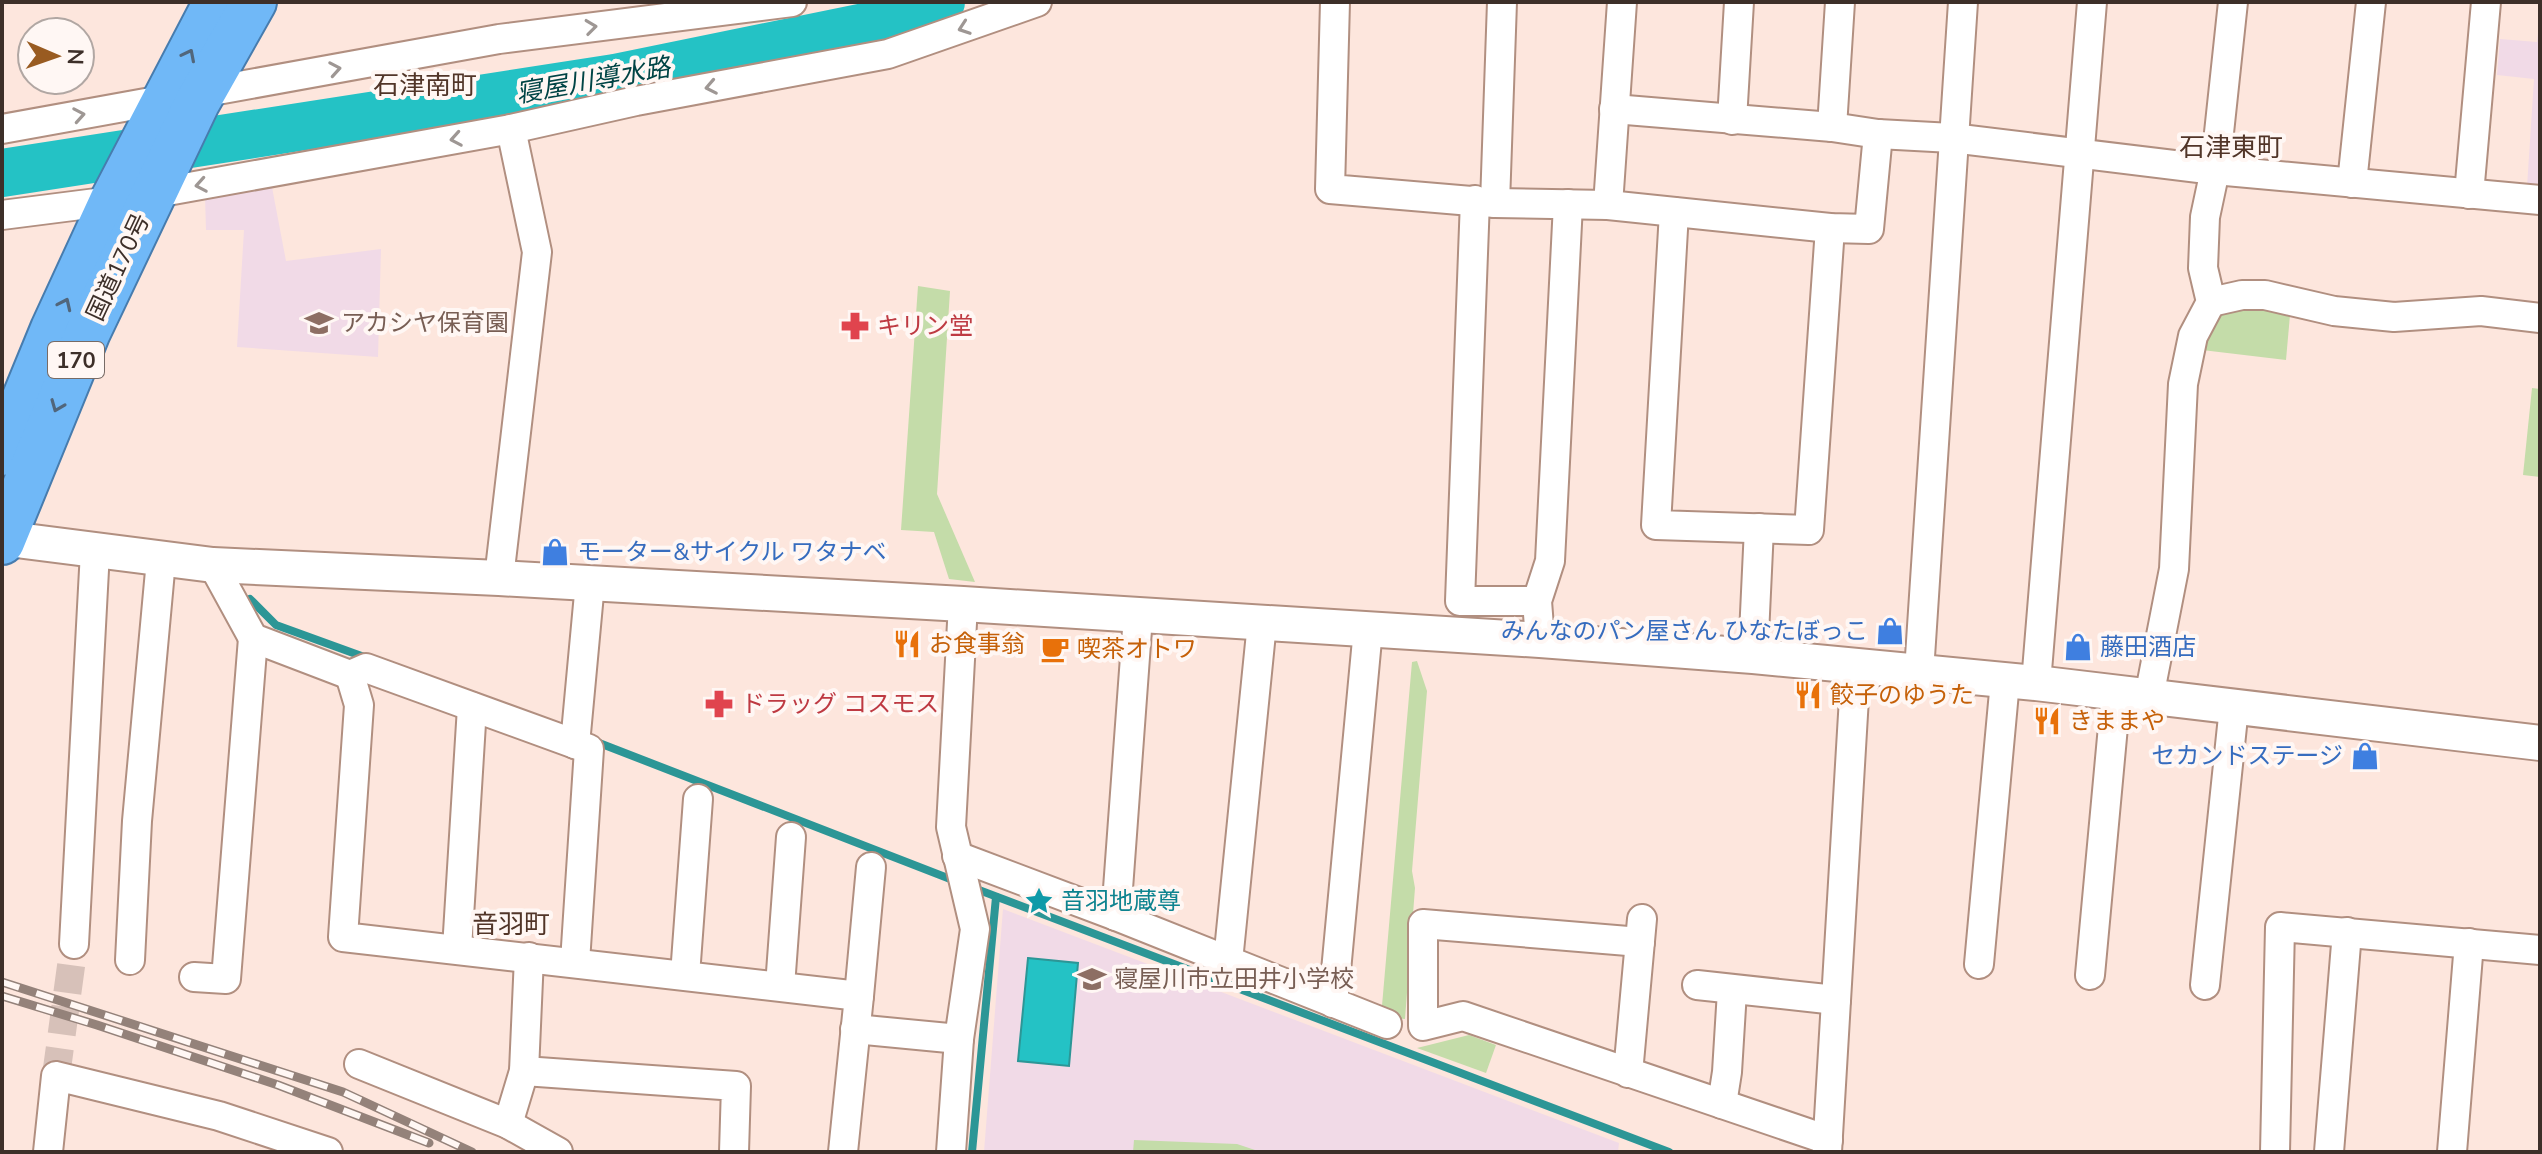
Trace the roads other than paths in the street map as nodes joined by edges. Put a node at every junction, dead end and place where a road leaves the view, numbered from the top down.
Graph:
1 (216, 2) edge
2 (254, 2) edge
3 (792, 2) edge
4 (1037, 2) edge
5 (1335, 2) edge
6 (1502, 2) edge
7 (1622, 2) edge
8 (1739, 2) edge
9 (1840, 2) edge
10 (1963, 2) edge
11 (2092, 2) edge
12 (2233, 2) edge
13 (2371, 2) edge
14 (2486, 2) edge
15 (181, 101) junction
16 (1614, 109) junction
17 (1732, 120) junction
18 (1832, 127) junction
19 (2, 129) edge
20 (511, 129) junction
21 (1878, 134) junction
22 (1952, 138) junction
23 (2078, 152) junction
24 (2215, 170) junction
25 (2352, 183) junction
26 (136, 191) junction
27 (2469, 194) junction
28 (2540, 200) edge
29 (1485, 202) junction
30 (1568, 204) junction
31 (1608, 205) junction
32 (1674, 212) junction
33 (2, 215) edge
34 (1830, 228) junction
35 (2211, 302) junction
36 (2540, 318) edge
37 (2, 453) edge
38 (1759, 528) junction
39 (3, 539) edge
40 (95, 551) junction
41 (161, 560) junction
42 (213, 565) junction
43 (499, 578) junction
44 (590, 583) junction
45 (1537, 601) junction
46 (963, 604) junction
47 (1138, 616) junction
48 (1262, 623) junction
49 (1368, 629) junction
50 (253, 638) junction
51 (1540, 640) junction
52 (1753, 656) junction
53 (1856, 664) junction
54 (1919, 672) junction
55 (350, 675) junction
56 (2020, 682) junction
57 (2133, 696) junction
58 (472, 707) junction
59 (2234, 707) junction
60 (2540, 743) edge
61 (575, 744) junction
62 (698, 799) dead end
63 (791, 837) dead end
64 (871, 867) dead end
65 (962, 875) junction
66 (1116, 916) junction
67 (2347, 932) junction
68 (2469, 943) junction
69 (74, 944) tunnel mouth
70 (457, 949) junction
71 (2540, 950) edge
72 (529, 957) junction
73 (130, 960) dead end
74 (1228, 961) junction
75 (575, 962) junction
76 (1979, 964) dead end
77 (685, 975) junction
78 (2090, 975) dead end
79 (194, 977) dead end
80 (1697, 985) dead end
81 (2205, 985) dead end
82 (780, 986) junction
83 (1732, 991) junction
84 (859, 996) junction
85 (1836, 1000) junction
86 (1333, 1003) junction
87 (1387, 1024) dead end
88 (855, 1029) junction
89 (959, 1039) junction
90 (359, 1064) dead end
91 (524, 1071) junction
92 (1628, 1073) junction
93 (1722, 1104) junction
94 (508, 1124) junction
95 (1828, 1146) edge
96 (48, 1152) edge
97 (328, 1152) edge
98 (558, 1152) edge
99 (734, 1152) edge
100 (843, 1152) edge
101 (951, 1152) edge
102 (2275, 1152) edge
103 (2329, 1152) edge
104 (2452, 1152) edge

15 -> 1 highway, 国道170号 / 170
2 - 15 highway, 国道170号 / 170
15 -> 3 street
4 -> 20 street
5 - 29 street
6 - 29 street
7 - 16 street
8 - 17 street
9 - 18 street
10 - 22 street
11 - 23 street
12 - 24 street
13 - 25 street
14 - 27 street
19 -> 15 street
15 - 26 highway, 国道170号 / 170
16 - 17 street
16 - 31 street
17 - 18 street
18 - 21 street
20 -> 26 street
20 - 43 street
21 - 22 street
21 - 34 street
22 - 23 street
22 - 54 street
23 - 24 street
23 - 56 street
24 - 25 street
24 - 35 street
25 - 27 street
26 - 33 street
37 -> 26 highway, 国道170号 / 170
26 -> 39 highway, 国道170号 / 170
27 - 28 street
29 - 30 street
29 - 45 street
30 - 31 street
30 - 45 street
31 - 32 street
32 - 34 street
32 - 38 street
34 - 38 street
35 - 36 street
35 - 57 street
38 - 52 street
39 - 40 street
40 - 41 street
40 - 69 street
41 - 42 street
41 - 73 street
42 - 43 street
42 - 50 street
43 - 44 street
44 - 46 street
44 - 61 street
45 - 51 street
46 - 47 street
46 - 65 street
47 - 48 street
47 - 66 street
48 - 49 street
48 - 74 street
49 - 51 street
49 - 86 street
50 - 55 street
50 - 79 street
51 - 52 street
52 - 53 street
53 - 54 street
53 - 85 street
54 - 56 street
55 - 58 street
55 - 70 street
56 - 57 street
56 - 76 street
57 - 59 street
57 - 78 street
58 - 61 street
58 - 70 street
59 - 60 street
59 - 81 street
61 - 75 street
62 - 77 street
63 - 82 street
64 - 84 street
65 - 66 street
65 - 89 street
66 - 74 street
67 - 68 street
67 - 102 street
67 - 103 street
68 - 71 street
68 - 104 street
70 - 72 street
72 - 75 street
72 - 91 street
74 - 86 street
75 - 77 street
77 - 82 street
80 - 83 street
82 - 84 street
83 - 85 street
83 - 93 street
84 - 88 street
85 - 95 street
86 - 87 street
88 - 89 street
88 - 100 street
89 - 101 street
90 - 94 street
91 - 94 street
91 - 99 street
92 - 92 street
92 - 93 street
93 - 95 street
94 - 98 street
96 - 97 street

